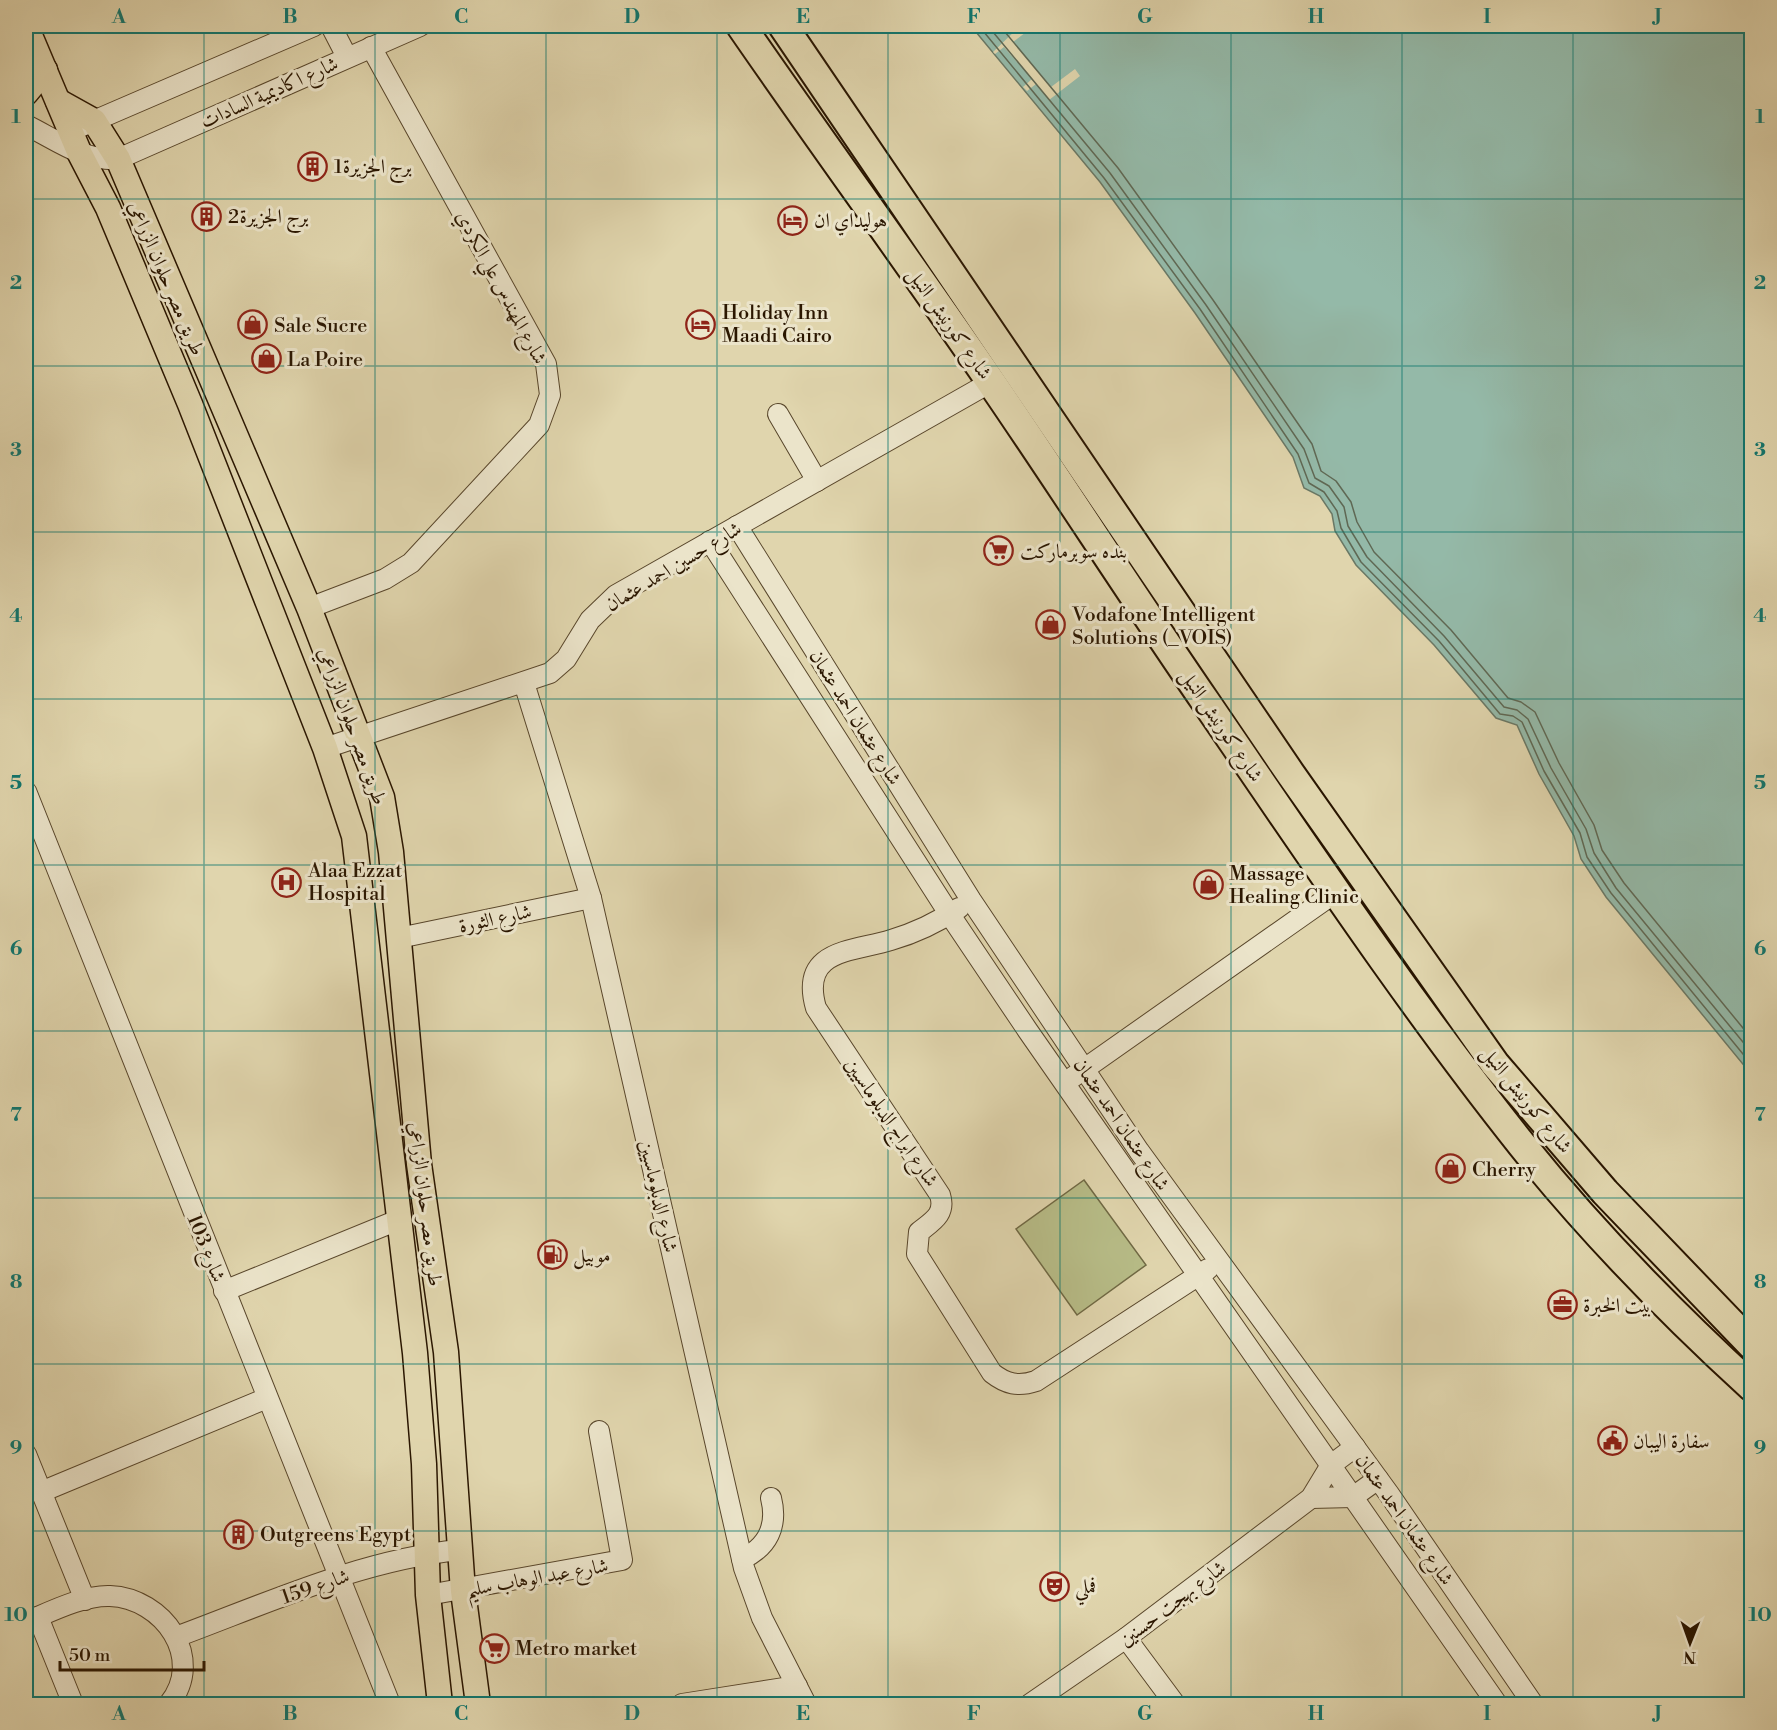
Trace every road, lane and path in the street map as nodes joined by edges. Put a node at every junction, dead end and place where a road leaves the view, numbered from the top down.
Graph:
1 (26, 26) edge
2 (314, 26) edge
3 (332, 26) edge
4 (420, 26) edge
5 (741, 26) edge
6 (783, 26) edge
7 (371, 47) junction
8 (347, 57) junction
9 (45, 70) junction
10 (26, 93) edge
11 (58, 101) junction
12 (94, 121) junction
13 (26, 125) edge
14 (70, 131) junction
15 (80, 154) junction
16 (118, 159) junction
17 (991, 382) junction
18 (778, 414) dead end
19 (817, 481) junction
20 (737, 526) junction
21 (710, 541) junction
22 (309, 608) junction
23 (524, 683) junction
24 (858, 721) junction
25 (833, 735) junction
26 (359, 736) junction
27 (325, 748) junction
28 (26, 791) edge
29 (1335, 891) junction
30 (591, 898) junction
31 (971, 900) junction
32 (950, 915) junction
33 (399, 938) junction
34 (1084, 1069) junction
35 (1064, 1084) junction
36 (398, 1220) junction
37 (1218, 1262) junction
38 (1199, 1275) junction
39 (224, 1291) junction
40 (1752, 1345) edge
41 (1752, 1387) edge
42 (267, 1398) junction
43 (599, 1431) dead end
44 (1355, 1447) junction
45 (26, 1454) edge
46 (1331, 1466) junction
47 (1378, 1479) junction
48 (41, 1492) junction
49 (1353, 1497) junction
50 (771, 1498) dead end
51 (1311, 1498) junction
52 (459, 1550) junction
53 (426, 1553) junction
54 (742, 1559) junction
55 (339, 1576) junction
56 (463, 1591) junction
57 (428, 1595) junction
58 (85, 1600) junction
59 (32, 1619) edge
60 (176, 1637) junction
61 (1126, 1638) junction
62 (797, 1686) junction
63 (73, 1704) edge
64 (169, 1704) edge
65 (390, 1704) edge
66 (440, 1704) edge
67 (478, 1704) edge
68 (681, 1704) edge
69 (806, 1704) edge
70 (1030, 1704) edge
71 (1175, 1704) edge
72 (1497, 1704) edge
73 (1533, 1704) edge

1 - 9 main road, طريق مصر حلوان الزراعي
2 - 12 street
3 - 8 street
4 - 7 street, شارع اكاديمية السادات
5 - 17 highway, شارع كورنيش النيل
6 - 40 highway, شارع كورنيش النيل
7 - 8 street, شارع اكاديمية السادات
7 - 22 street, شارع المهندس علي الكردي
8 - 16 street, شارع اكاديمية السادات
9 - 10 main road
9 - 11 main road, طريق مصر حلوان الزراعي
11 - 12 main road, طريق مصر حلوان الزراعي
11 - 14 main road, طريق مصر حلوان الزراعي
12 - 14 street
12 - 16 main road, طريق مصر حلوان الزراعي
13 - 15 street
14 - 15 main road, طريق مصر حلوان الزراعي
15 - 16 street
15 - 27 main road, طريق مصر حلوان الزراعي
16 - 22 main road, طريق مصر حلوان الزراعي
17 - 19 street, شارع حسين احمد عثمان
17 - 29 highway, شارع كورنيش النيل
18 - 19 street
19 - 20 street, شارع حسين احمد عثمان
20 - 21 street, شارع حسين احمد عثمان
20 - 24 street, شارع عثمان احمد عثمان
21 - 23 street, شارع حسين احمد عثمان
21 - 25 street, شارع عثمان احمد عثمان
22 - 26 main road, طريق مصر حلوان الزراعي
23 - 26 street, شارع حسين احمد عثمان
23 - 30 street, شارع الدبلوماسيين
24 - 25 street
24 - 31 street, شارع عثمان احمد عثمان
25 - 32 street, شارع عثمان احمد عثمان
26 - 27 street, شارع حسين احمد عثمان
26 - 33 main road, طريق مصر حلوان الزراعي
27 - 36 main road, طريق مصر حلوان الزراعي
28 - 39 street, شارع 103
29 - 34 street
29 - 41 highway, شارع كورنيش النيل
30 - 33 street, شارع الثورة
30 - 54 street, شارع الدبلوماسيين
31 - 32 street, شارع ابراج الدبلوماسيين
31 - 34 street, شارع عثمان احمد عثمان
32 - 35 street, شارع عثمان احمد عثمان
32 - 38 street, شارع ابراج الدبلوماسيين
33 - 52 main road, طريق مصر حلوان الزراعي
34 - 35 street
34 - 37 street, شارع عثمان احمد عثمان
35 - 38 street, شارع عثمان احمد عثمان
36 - 39 street
36 - 53 main road, طريق مصر حلوان الزراعي
37 - 38 street, شارع ابراج الدبلوماسيين
37 - 44 street, شارع عثمان احمد عثمان
38 - 46 street, شارع عثمان احمد عثمان
39 - 42 street, شارع 103
42 - 48 street
42 - 55 street, شارع 103
43 - 56 street, شارع عبد الوهاب سليم
44 - 46 street, شارع بهجت حسنين
44 - 47 street, شارع عثمان احمد عثمان
45 - 48 street
46 - 49 street, شارع عثمان احمد عثمان
46 - 51 street, شارع بهجت حسنين
47 - 49 street
47 - 73 street, شارع عثمان احمد عثمان
48 - 58 street
49 - 51 street
49 - 72 street, شارع عثمان احمد عثمان
50 - 54 street
51 - 61 street, شارع بهجت حسنين
52 - 53 street, شارع 159
52 - 56 main road, طريق مصر حلوان الزراعي
53 - 55 street, شارع 159
53 - 57 main road, طريق مصر حلوان الزراعي
54 - 62 street, شارع الدبلوماسيين
55 - 60 street, شارع 159
55 - 65 street, شارع 103
56 - 57 street, شارع عبد الوهاب سليم
56 - 67 main road, طريق مصر حلوان الزراعي
57 - 66 main road, طريق مصر حلوان الزراعي
58 - 59 street
58 - 60 street
59 - 63 street
60 - 64 street
61 - 70 street, شارع بهجت حسنين
61 - 71 street
62 - 68 street
62 - 69 street, شارع الدبلوماسيين

